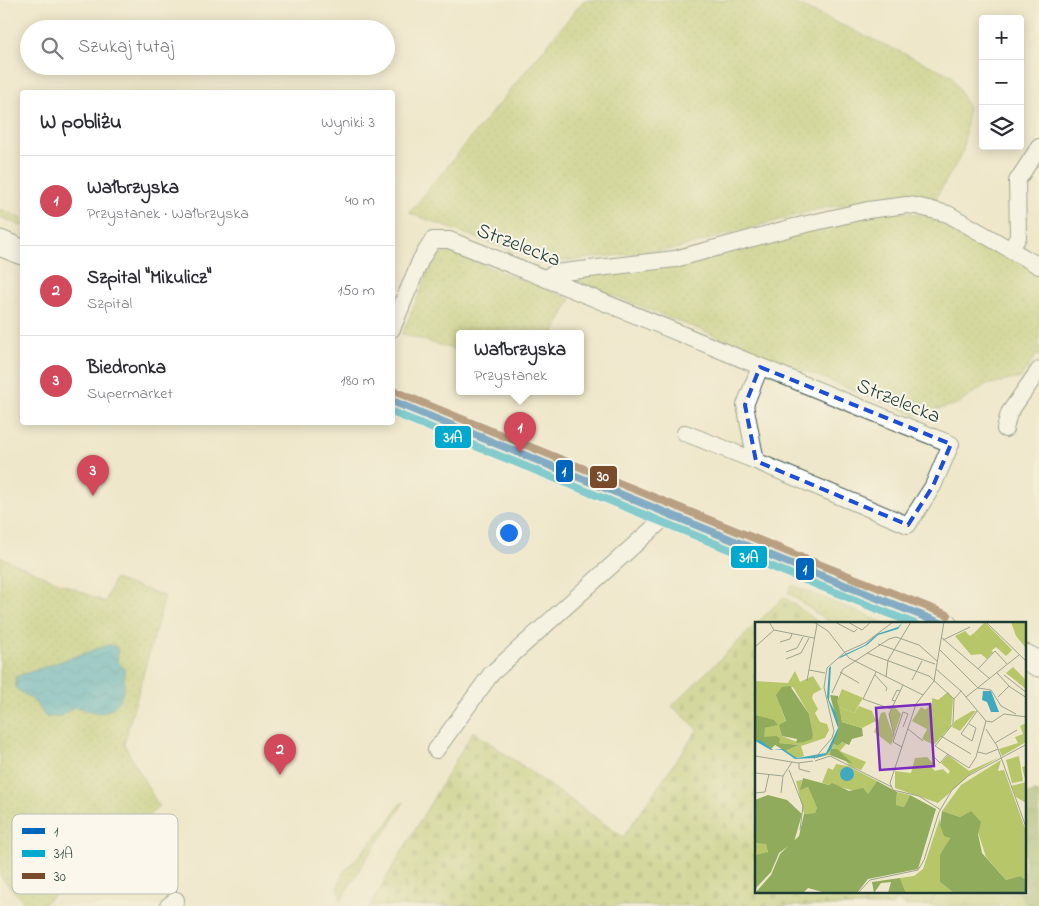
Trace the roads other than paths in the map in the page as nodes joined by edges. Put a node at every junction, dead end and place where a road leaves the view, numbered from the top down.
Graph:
1 (1039, 147) edge
2 (0, 243) edge
3 (1011, 249) junction
4 (20, 251) edge
5 (1039, 266) edge
6 (546, 278) junction
7 (395, 322) edge
8 (760, 367) junction
9 (1039, 370) edge
10 (395, 402) edge
11 (1005, 429) dead end
12 (685, 433) dead end
13 (756, 461) junction
14 (665, 512) junction
15 (939, 622) edge
16 (1026, 658) edge
17 (1039, 664) edge
18 (436, 750) dead end

1 - 3 street
2 - 4 main road
3 - 5 street
3 - 6 street
6 - 7 street, Strzelecka
6 - 8 street, Strzelecka
8 - 13 street
8 - 13 street, Strzelecka
9 - 11 street
10 - 14 main road
12 - 13 street, Strzelecka
14 - 15 main road
14 - 18 street
16 - 17 main road

